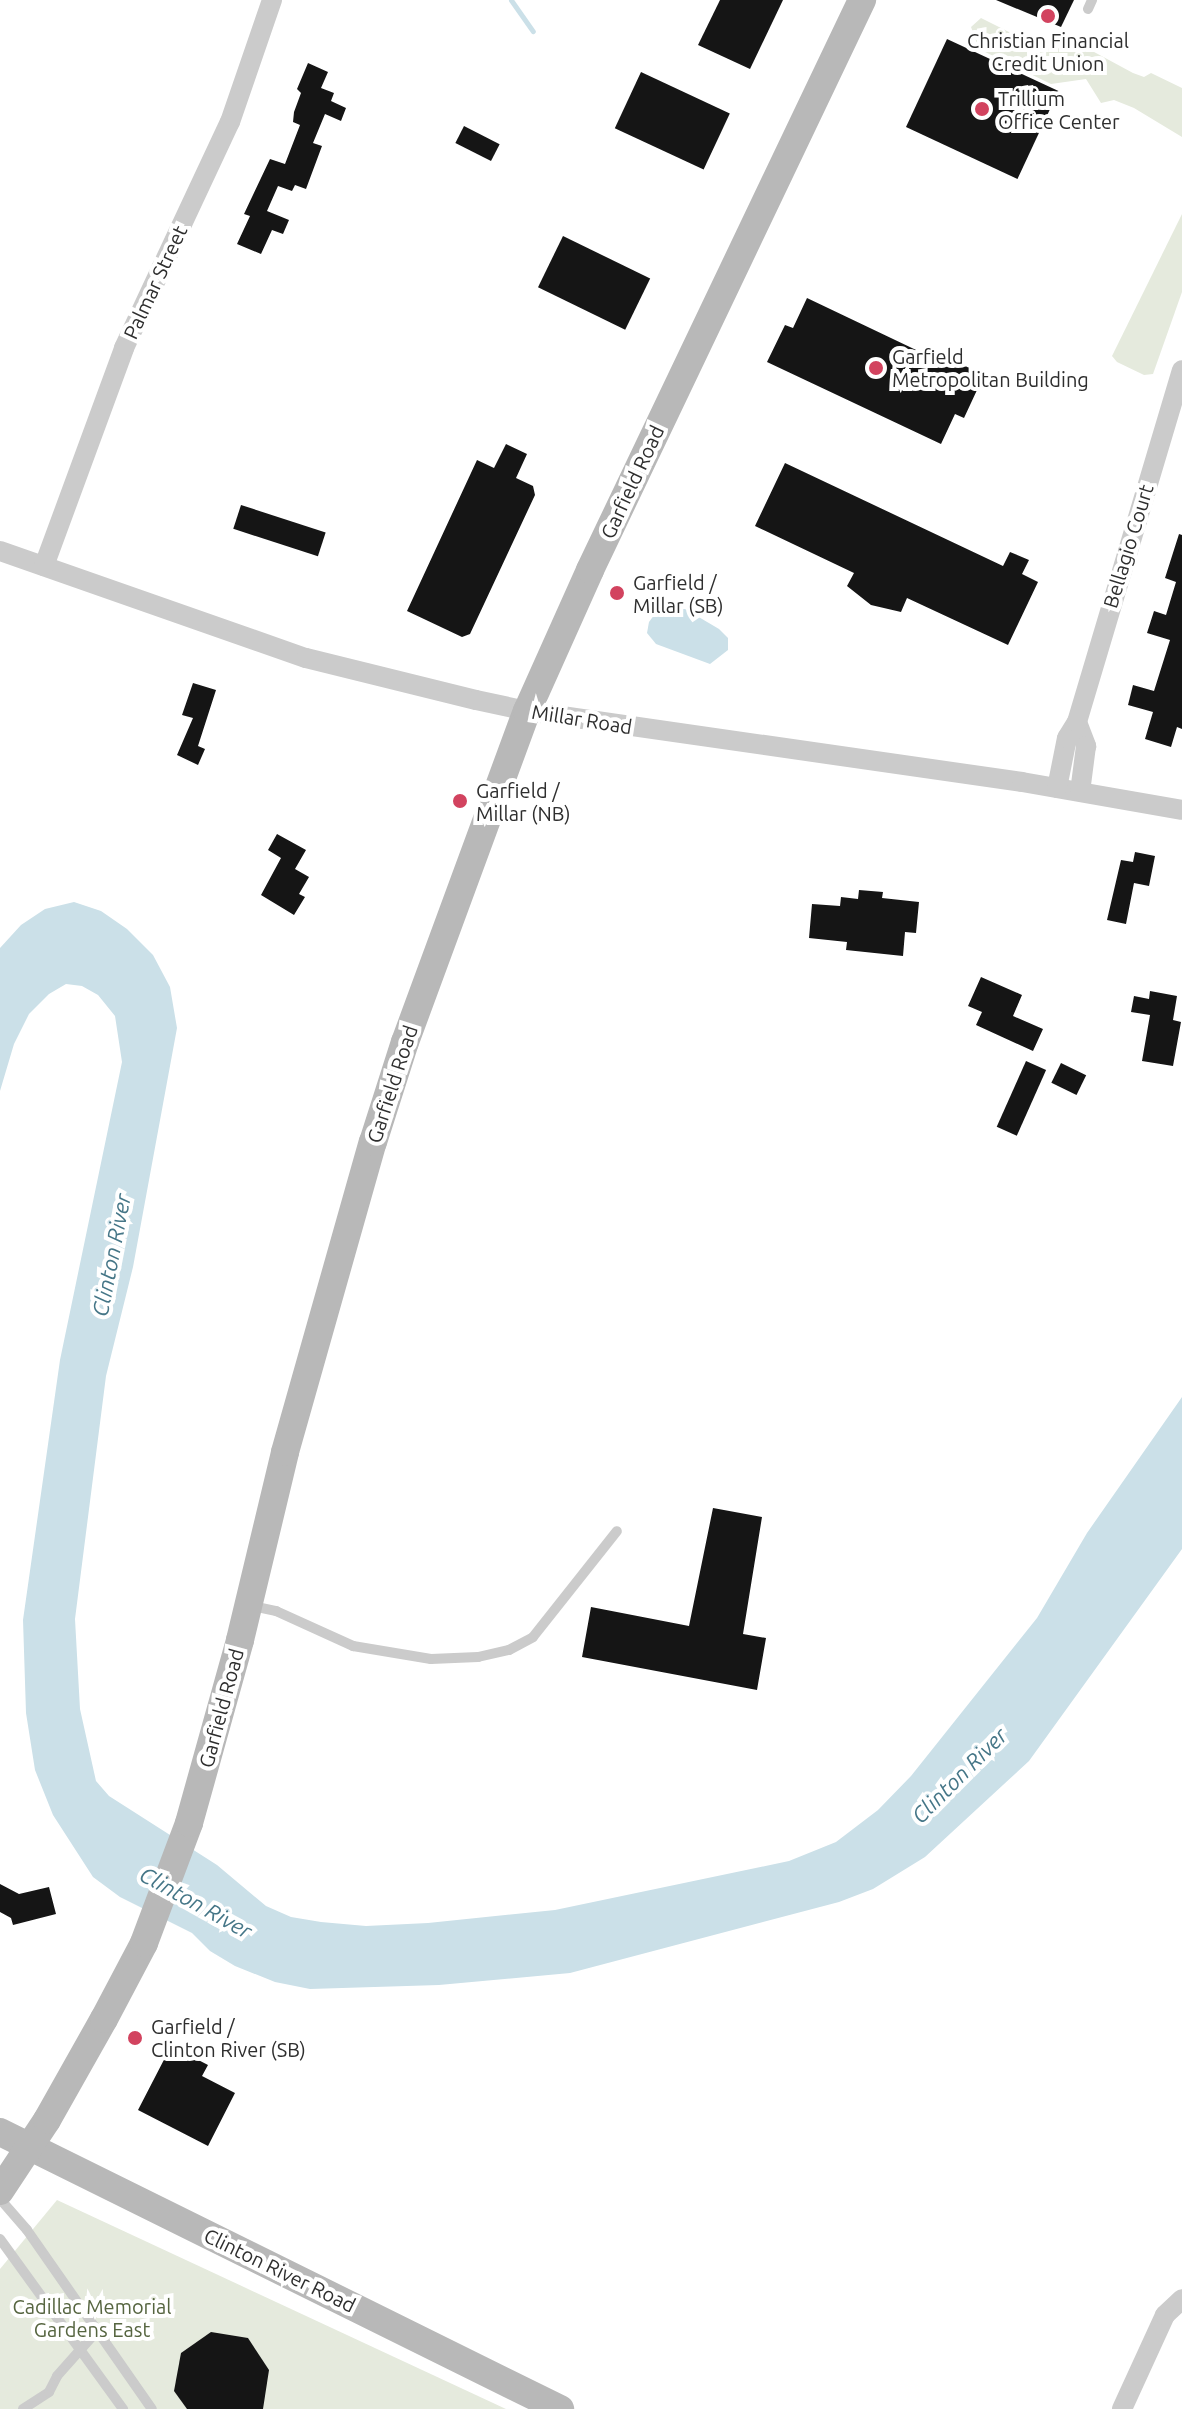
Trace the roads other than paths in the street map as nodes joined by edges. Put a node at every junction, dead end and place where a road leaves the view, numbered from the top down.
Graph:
1 (272, 0) edge
2 (862, 0) edge
3 (1182, 370) edge
4 (0, 551) edge
5 (44, 566) junction
6 (527, 711) junction
7 (1077, 722) junction
8 (1057, 788) junction
9 (1080, 792) junction
10 (1182, 810) edge
11 (617, 1531) dead end
12 (248, 1605) junction
13 (0, 2132) edge
14 (30, 2147) junction
15 (0, 2191) edge
16 (0, 2199) edge
17 (0, 2239) edge
18 (1182, 2299) edge
19 (97, 2331) junction
20 (81, 2348) junction
21 (23, 2409) edge
22 (123, 2409) edge
23 (152, 2409) edge
24 (560, 2409) edge
25 (1122, 2409) edge

1 - 5 street, Palmar Street
2 - 6 main road, Garfield Road
3 - 7 street, Bellagio Court
4 - 5 street, Millar Road
5 - 6 street, Millar Road
6 - 8 street, Millar Road
6 - 12 main road, Garfield Road
7 - 8 street, Bellagio Court
7 - 9 street, Bellagio Court
8 - 9 street, Millar Road
9 - 10 street, Millar Road
11 - 12 lane
12 - 14 main road, Garfield Road
13 - 14 main road, Clinton River Road
14 - 15 main road, Garfield Road
14 - 24 main road, Clinton River Road
16 - 19 lane
17 - 20 lane
18 - 25 street
19 - 20 lane
19 - 23 lane
20 - 21 lane
20 - 22 lane

